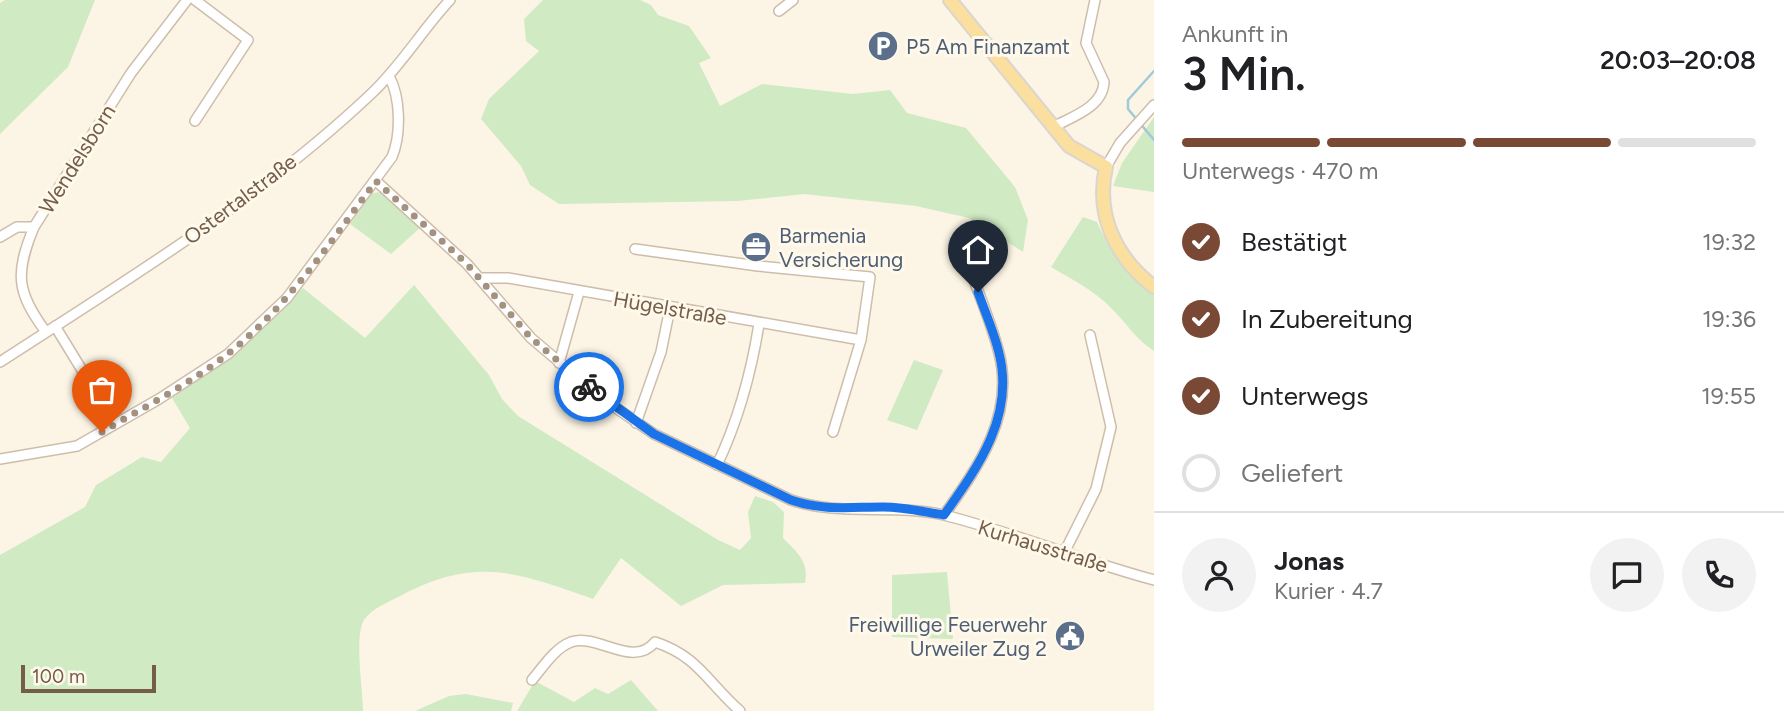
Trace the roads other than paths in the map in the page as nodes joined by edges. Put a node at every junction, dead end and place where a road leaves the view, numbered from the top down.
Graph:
1 (187, 0) edge
2 (195, 0) edge
3 (450, 0) edge
4 (793, 0) edge
5 (950, 0) edge
6 (1095, 0) edge
7 (779, 11) dead end
8 (389, 76) junction
9 (1150, 108) edge
10 (195, 121) dead end
11 (1053, 127) junction
12 (1106, 167) junction
13 (376, 181) junction
14 (34, 227) junction
15 (0, 237) edge
16 (635, 249) dead end
17 (971, 271) dead end
18 (480, 278) junction
19 (1154, 287) edge
20 (579, 292) junction
21 (670, 308) junction
22 (759, 324) junction
23 (55, 326) junction
24 (46, 332) junction
25 (1090, 335) dead end
26 (861, 340) junction
27 (0, 362) edge
28 (559, 363) junction
29 (636, 423) junction
30 (115, 424) junction
31 (834, 432) dead end
32 (0, 459) edge
33 (717, 465) junction
34 (944, 515) junction
35 (1065, 551) junction
36 (1154, 580) edge
37 (532, 680) dead end
38 (740, 711) edge

1 - 14 street, Wendelsborn
2 - 10 street
3 - 8 street, Ostertalstraße
4 - 7 street
5 - 11 main road
6 - 11 street
8 - 13 street
8 - 23 street, Ostertalstraße
9 - 12 street
11 - 12 main road
12 - 19 main road
13 - 18 street, Kurhausstraße
13 - 30 street
14 - 15 street
14 - 24 street, Wendelsborn
16 - 26 street
17 - 34 street
18 - 20 street, Hügelstraße
18 - 28 street, Kurhausstraße
20 - 21 street, Hügelstraße
20 - 28 street
21 - 22 street, Hügelstraße
21 - 29 street
22 - 26 street, Hügelstraße
22 - 33 street
23 - 24 street, Ostertalstraße
23 - 30 street
24 - 27 street, Ostertalstraße
25 - 35 street
26 - 31 street
28 - 29 street, Kurhausstraße
29 - 33 street, Kurhausstraße
30 - 32 street
33 - 34 street, Kurhausstraße
34 - 35 street, Kurhausstraße
35 - 36 street, Kurhausstraße
37 - 38 street

